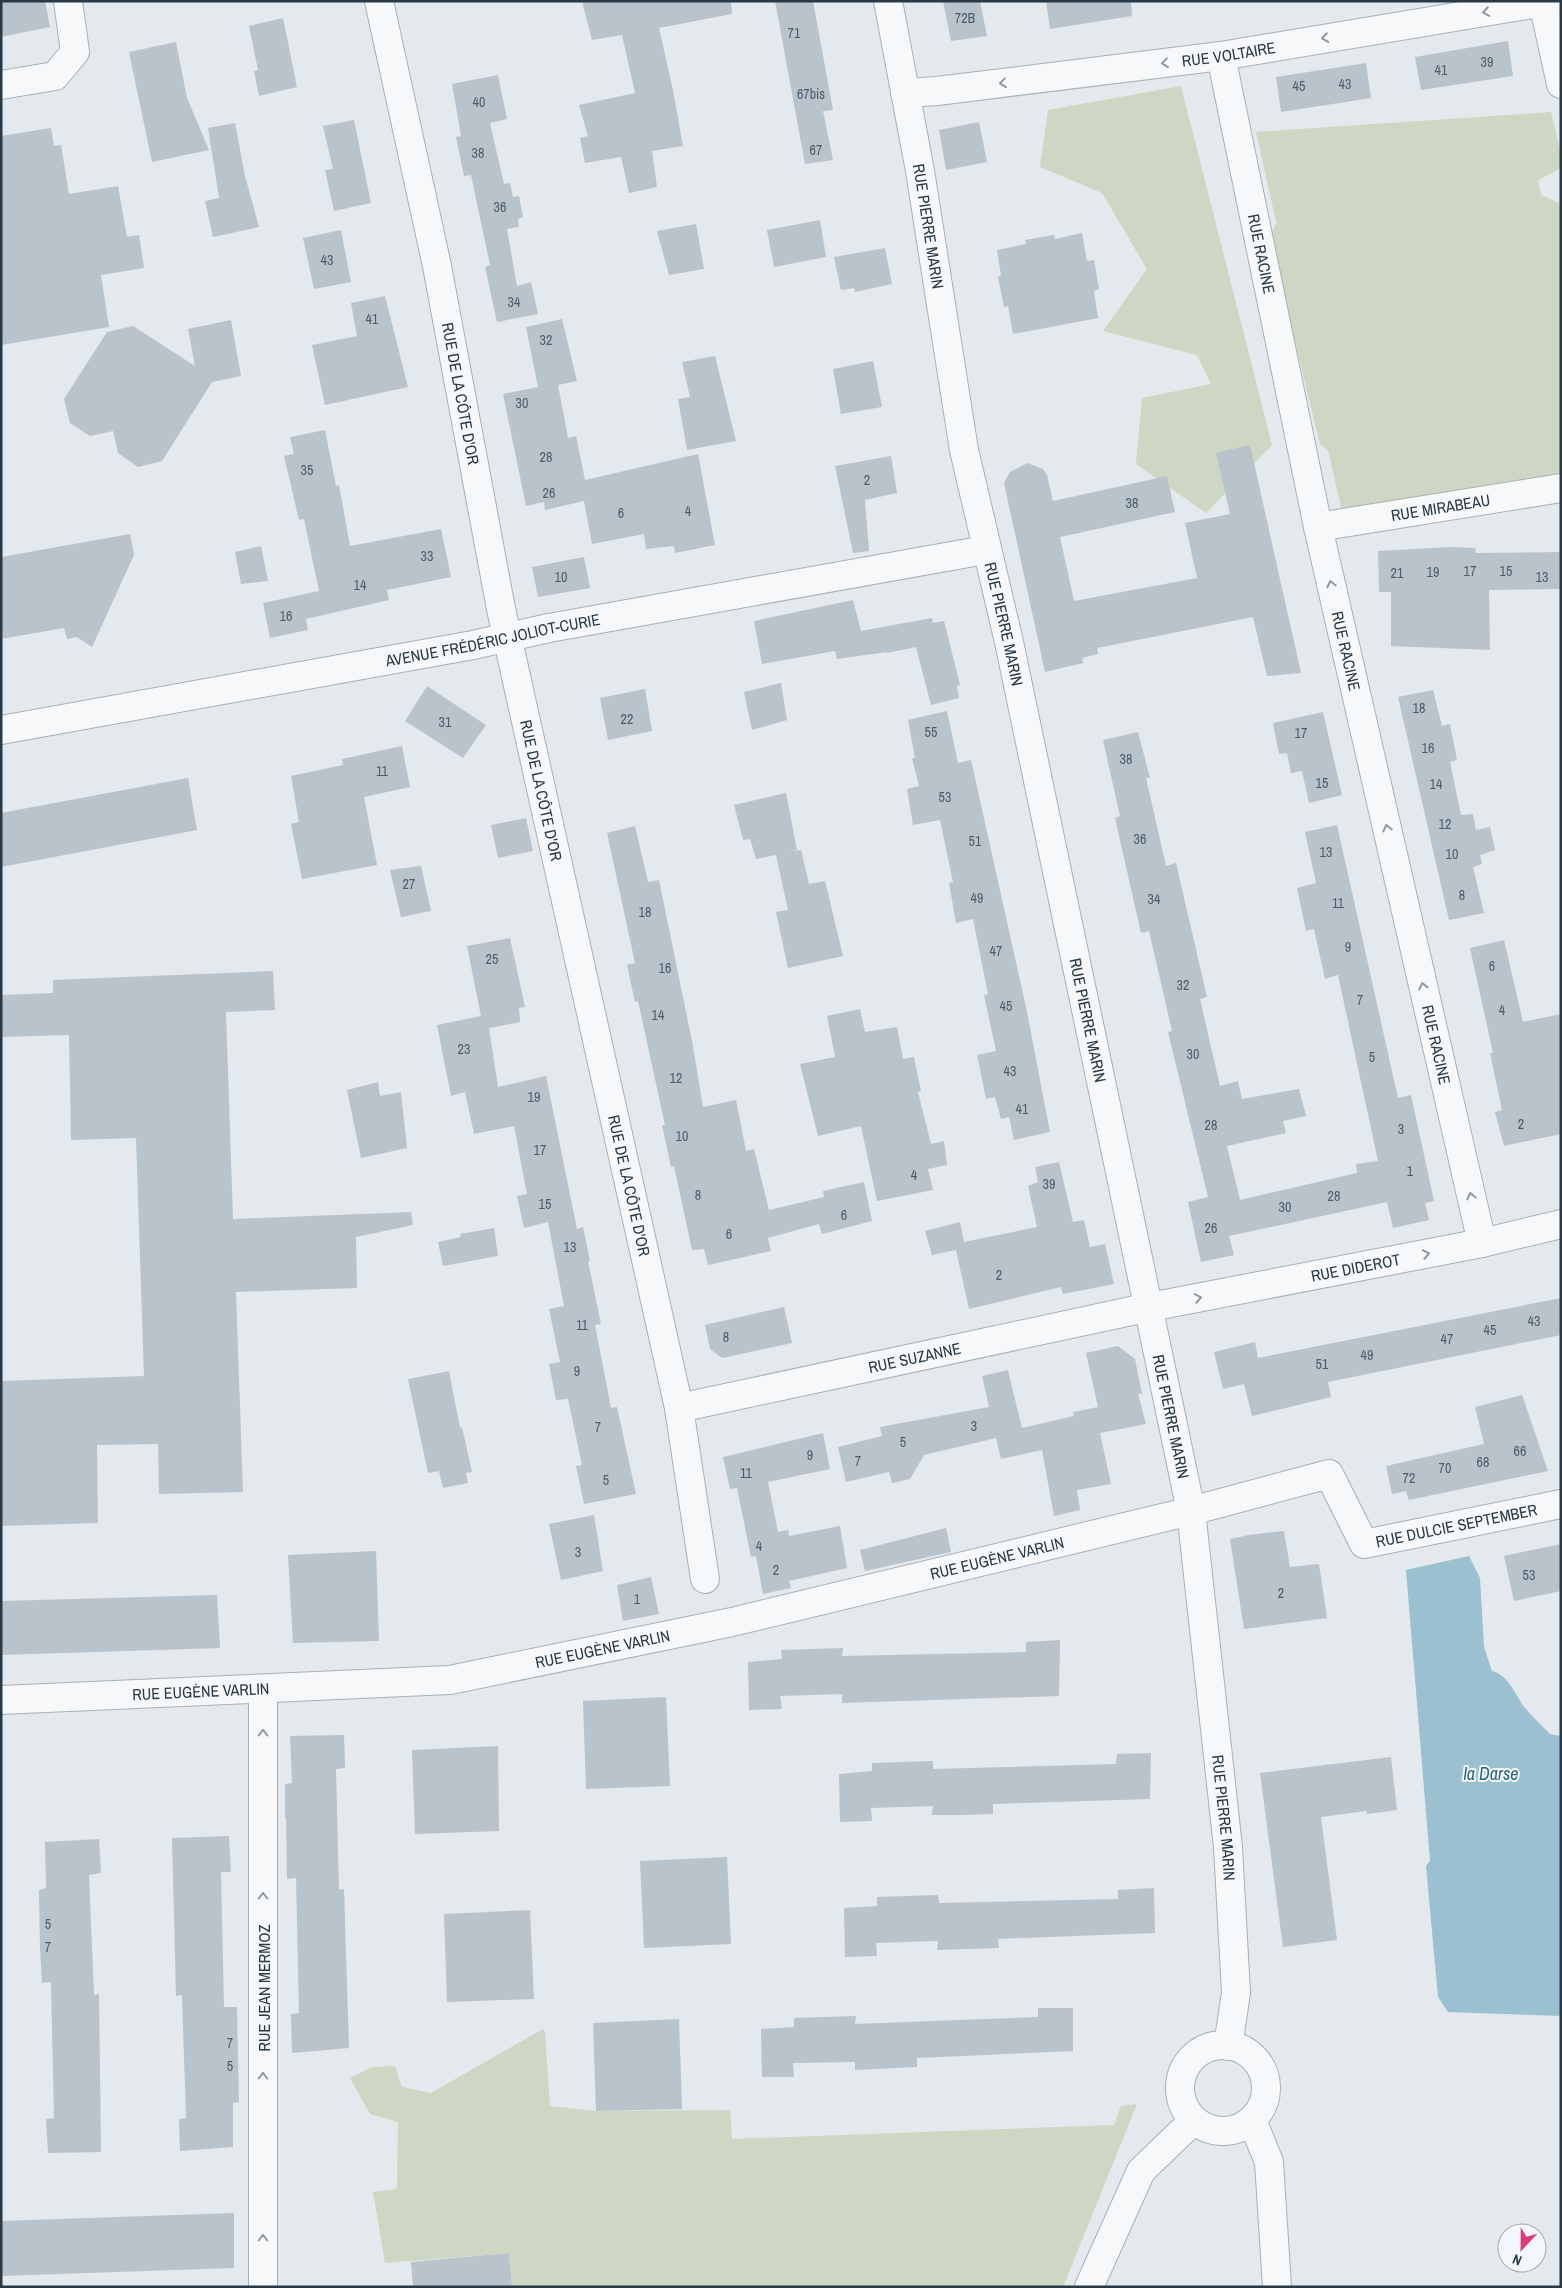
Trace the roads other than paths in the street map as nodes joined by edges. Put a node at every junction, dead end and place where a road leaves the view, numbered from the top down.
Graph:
1 (68, 1) edge
2 (379, 1) edge
3 (888, 1) edge
4 (1547, 2) edge
5 (1221, 56) junction
6 (1561, 84) edge
7 (1, 85) edge
8 (905, 93) junction
9 (1561, 488) edge
10 (1318, 527) junction
11 (985, 550) junction
12 (509, 637) junction
13 (1, 730) edge
14 (1561, 1224) edge
15 (1482, 1243) junction
16 (1150, 1307) junction
17 (679, 1408) junction
18 (1561, 1504) edge
19 (1191, 1511) junction
20 (705, 1579) dead end
21 (264, 1690) junction
22 (1, 1700) edge
23 (1228, 2046) junction
24 (1194, 2120) junction
25 (1252, 2120) junction
26 (263, 2287) edge
27 (1089, 2287) edge
28 (1277, 2287) edge

1 - 7 street
2 - 12 street, RUE DE LA CÔTE D'OR
3 - 8 street, RUE PIERRE MARIN
4 -> 5 street, RUE VOLTAIRE
4 - 6 street
5 -> 8 street, RUE VOLTAIRE
5 - 10 street, RUE RACINE
8 - 11 street, RUE PIERRE MARIN
9 - 10 street, RUE MIRABEAU
15 -> 10 street, RUE RACINE
11 - 12 street, AVENUE FRÉDÉRIC JOLIOT-CURIE
11 - 16 street, RUE PIERRE MARIN
12 - 13 street, AVENUE FRÉDÉRIC JOLIOT-CURIE
12 - 17 street, RUE DE LA CÔTE D'OR
14 - 15 street, RUE DIDEROT
16 -> 15 street, RUE DIDEROT
16 - 17 street, RUE SUZANNE
16 - 19 street, RUE PIERRE MARIN
17 - 20 street, RUE DE LA CÔTE D'OR
18 - 19 street, RUE DULCIE SEPTEMBER
19 - 21 street, RUE EUGÈNE VARLIN
19 - 23 street, RUE PIERRE MARIN
21 - 22 street, RUE EUGÈNE VARLIN
26 -> 21 street, RUE JEAN MERMOZ
23 - 24 street
23 - 25 street
24 - 25 street
24 - 27 street
25 - 28 street

